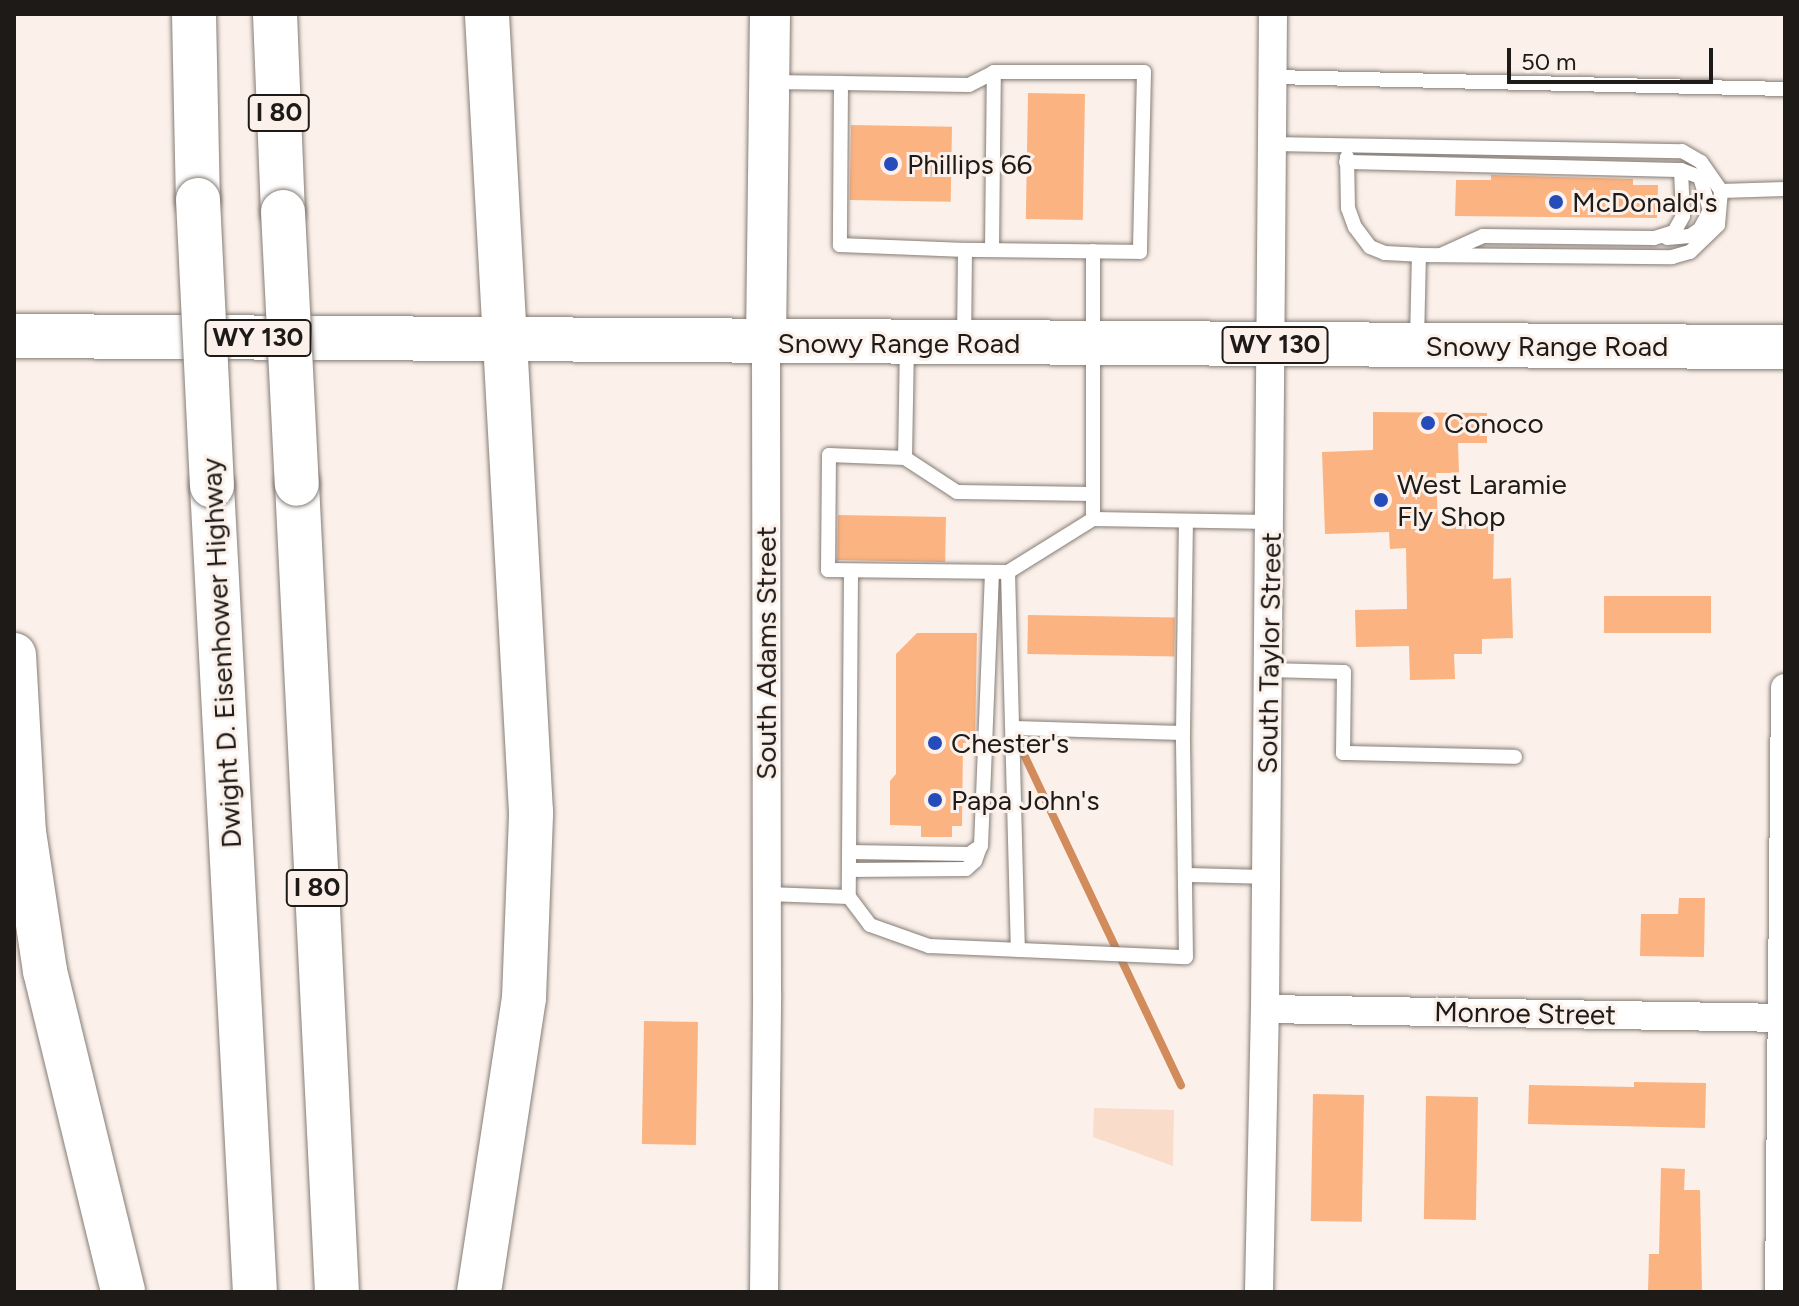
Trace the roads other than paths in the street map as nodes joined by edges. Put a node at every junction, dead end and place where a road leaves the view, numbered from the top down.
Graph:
1 (194, 14) edge
2 (275, 14) edge
3 (487, 14) edge
4 (770, 14) edge
5 (1273, 14) edge
6 (994, 72) junction
7 (1273, 77) junction
8 (769, 82) junction
9 (841, 83) junction
10 (1785, 89) edge
11 (1272, 144) junction
12 (1347, 145) junction
13 (1346, 162) junction
14 (1681, 170) junction
15 (1785, 189) edge
16 (1721, 191) junction
17 (1654, 238) junction
18 (965, 250) junction
19 (992, 250) junction
20 (1093, 251) junction
21 (1419, 255) junction
22 (1441, 255) junction
23 (14, 336) edge
24 (503, 340) junction
25 (766, 342) junction
26 (907, 343) junction
27 (964, 343) junction
28 (1092, 344) junction
29 (1272, 345) junction
30 (1417, 346) junction
31 (1785, 347) edge
32 (905, 458) junction
33 (1092, 494) junction
34 (1093, 519) junction
35 (1186, 521) junction
36 (1270, 522) junction
37 (851, 571) junction
38 (992, 572) junction
39 (1008, 572) junction
40 (14, 655) edge
41 (1268, 670) junction
42 (1785, 688) edge
43 (1013, 728) junction
44 (1183, 733) junction
45 (1515, 757) dead end
46 (981, 846) junction
47 (849, 852) junction
48 (849, 870) junction
49 (1186, 875) junction
50 (1266, 877) junction
51 (767, 894) junction
52 (849, 897) junction
53 (1018, 950) junction
54 (1265, 1009) junction
55 (1782, 1018) edge
56 (123, 1292) edge
57 (255, 1292) edge
58 (337, 1292) edge
59 (479, 1292) edge
60 (764, 1292) edge
61 (1259, 1292) edge
62 (1779, 1292) edge

1 - 57 main road, Dwight D. Eisenhower Highway, bridge
2 - 58 main road, I 80, bridge
3 - 24 main road
4 - 8 street, South Adams Street
5 - 7 street, South Taylor Street
6 - 9 lane
6 - 19 lane
6 - 20 lane
7 - 10 lane
7 - 11 street, South Taylor Street
8 - 9 lane
8 - 25 street, South Adams Street
9 - 18 lane
11 - 12 lane
11 - 29 street, South Taylor Street
12 - 13 lane
12 - 16 lane
13 - 14 lane
13 - 21 lane
14 - 17 lane
14 - 17 lane
15 - 16 lane
16 - 22 lane
17 - 22 lane
18 - 19 lane
18 - 27 lane
19 - 20 lane
20 - 28 lane
21 - 22 lane
21 - 30 lane
23 - 24 main road, Snowy Range Road / WY 130
24 - 25 main road, Snowy Range Road / WY 130
24 - 59 main road
25 - 26 main road, Snowy Range Road / WY 130
25 - 51 street, South Adams Street
26 - 27 main road, Snowy Range Road / WY 130
26 - 32 lane
27 - 28 main road, Snowy Range Road / WY 130
28 - 29 main road, Snowy Range Road / WY 130
28 - 33 lane
29 - 30 main road, Snowy Range Road / WY 130
29 - 36 street, South Taylor Street
30 - 31 main road, Snowy Range Road / WY 130
32 - 33 lane
32 - 37 lane
33 - 34 lane
34 - 35 lane
34 - 39 lane
35 - 36 lane
35 - 44 lane
36 - 41 street, South Taylor Street
37 - 38 lane
37 - 47 lane
38 - 39 lane
38 - 46 lane
39 - 43 lane
40 - 56 main road
41 - 45 lane
41 - 50 street, South Taylor Street
42 - 55 street
43 - 44 lane
43 - 53 lane
44 - 49 lane
46 - 47 lane
46 - 48 lane
47 - 48 lane
48 - 52 lane
49 - 50 lane
49 - 53 lane
50 - 54 street, South Taylor Street
51 - 52 lane
51 - 60 street, South Adams Street
52 - 53 lane
54 - 55 street, Monroe Street
54 - 61 street, South Taylor Street
55 - 62 street

